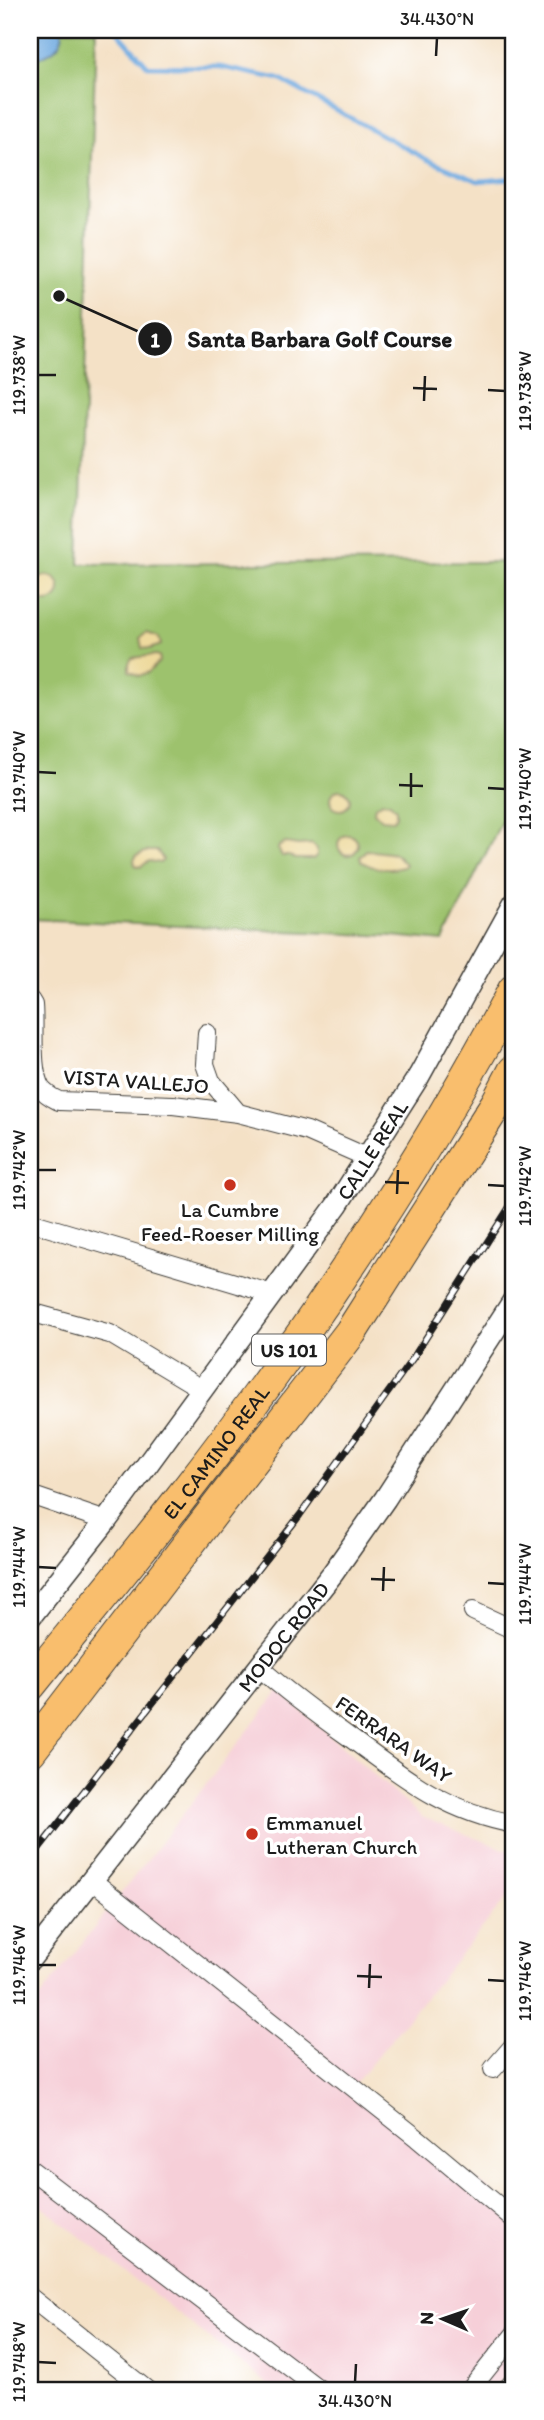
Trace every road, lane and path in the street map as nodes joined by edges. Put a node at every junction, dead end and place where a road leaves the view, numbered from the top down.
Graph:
1 (514, 904) edge
2 (514, 990) edge
3 (30, 1000) edge
4 (207, 1032) dead end
5 (514, 1071) edge
6 (238, 1113) junction
7 (366, 1157) junction
8 (30, 1222) edge
9 (272, 1294) junction
10 (514, 1300) edge
11 (30, 1312) edge
12 (203, 1390) junction
13 (30, 1495) edge
14 (106, 1521) junction
15 (32, 1610) edge
16 (473, 1611) dead end
17 (514, 1630) edge
18 (260, 1668) junction
19 (30, 1685) edge
20 (30, 1751) edge
21 (514, 1824) edge
22 (93, 1881) junction
23 (30, 1959) edge
24 (514, 2045) edge
25 (493, 2069) dead end
26 (30, 2169) edge
27 (514, 2219) edge
28 (30, 2297) edge
29 (514, 2335) edge
30 (514, 2381) edge
31 (147, 2390) edge
32 (320, 2390) edge
33 (470, 2390) edge
34 (506, 2390) edge

1 - 7 street, CALLE REAL
2 - 19 highway, EL CAMINO REAL / US 101
3 - 6 street, VISTA VALLEJO
4 - 6 street, VISTA VALLEJO
5 - 20 highway, EL CAMINO REAL / US 101
6 - 7 street, VISTA VALLEJO
7 - 9 street, CALLE REAL
8 - 9 street
9 - 12 street, CALLE REAL
10 - 18 street, MODOC ROAD
11 - 12 street
12 - 14 street, CALLE REAL
13 - 14 street
14 - 15 street, CALLE REAL
16 - 17 street
18 - 21 street, FERRARA WAY
18 - 22 street, MODOC ROAD
22 - 23 street, MODOC ROAD
22 - 27 street
24 - 25 street
26 - 32 street
28 - 31 street
29 - 33 street
30 - 34 street

